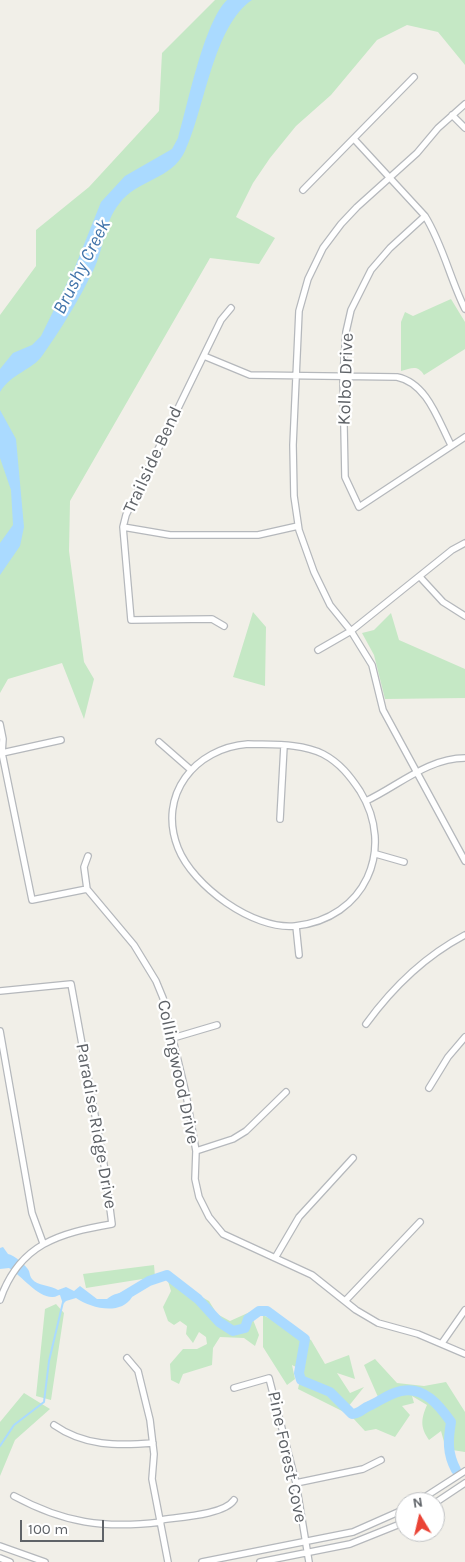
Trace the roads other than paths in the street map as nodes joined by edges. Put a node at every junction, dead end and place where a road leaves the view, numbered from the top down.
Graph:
1 (414, 77) dead end
2 (465, 104) edge
3 (452, 114) junction
4 (465, 128) edge
5 (354, 139) junction
6 (388, 178) junction
7 (302, 190) dead end
8 (425, 216) junction
9 (231, 308) dead end
10 (465, 309) edge
11 (204, 356) junction
12 (295, 376) junction
13 (344, 376) junction
14 (465, 438) edge
15 (451, 445) junction
16 (298, 526) junction
17 (123, 527) junction
18 (465, 543) edge
19 (420, 576) junction
20 (465, 616) edge
21 (224, 626) dead end
22 (351, 631) junction
23 (318, 650) dead end
24 (0, 724) edge
25 (61, 740) dead end
26 (159, 742) dead end
27 (284, 746) junction
28 (1, 751) edge
29 (465, 758) edge
30 (191, 770) junction
31 (418, 772) junction
32 (366, 801) junction
33 (280, 819) dead end
34 (376, 854) junction
35 (88, 856) dead end
36 (465, 860) edge
37 (404, 862) dead end
38 (87, 889) junction
39 (296, 926) junction
40 (465, 935) edge
41 (299, 955) dead end
42 (0, 991) edge
43 (366, 1024) dead end
44 (217, 1025) dead end
45 (0, 1031) edge
46 (173, 1038) junction
47 (465, 1038) edge
48 (429, 1088) dead end
49 (286, 1092) dead end
50 (196, 1151) junction
51 (352, 1158) dead end
52 (420, 1222) dead end
53 (44, 1243) junction
54 (275, 1258) junction
55 (0, 1300) edge
56 (346, 1300) junction
57 (465, 1310) edge
58 (442, 1343) junction
59 (465, 1354) edge
60 (127, 1358) dead end
61 (234, 1388) dead end
62 (54, 1425) dead end
63 (153, 1443) junction
64 (381, 1460) dead end
65 (465, 1471) edge
66 (465, 1483) edge
67 (296, 1484) junction
68 (432, 1492) edge
69 (14, 1496) dead end
70 (445, 1496) edge
71 (234, 1500) dead end
72 (395, 1513) edge
73 (160, 1521) junction
74 (395, 1526) edge
75 (305, 1542) junction
76 (0, 1546) edge
77 (308, 1553) junction
78 (0, 1558) edge
79 (10, 1562) edge
80 (45, 1562) edge
81 (168, 1562) edge
82 (202, 1562) edge
83 (260, 1562) edge
84 (309, 1562) edge

1 - 5 street
2 - 3 street
3 - 4 street
3 - 6 street
5 - 6 street
5 - 7 street
6 - 8 street
6 - 12 street
8 - 10 street
8 - 13 street, Kolbo Drive
9 - 11 street, Trailside Bend
11 - 12 street
11 - 17 street, Trailside Bend
12 - 13 street
12 - 16 street
13 - 15 street
13 - 15 street, Kolbo Drive
14 - 15 street
16 - 17 street
16 - 22 street
17 - 21 street, Trailside Bend
18 - 19 street
19 - 20 street
19 - 22 street
22 - 23 street
22 - 31 street
24 - 28 street
25 - 28 street
26 - 30 street
27 - 30 street
27 - 32 street
27 - 33 street
28 - 38 street
29 - 31 street
30 - 39 street
31 - 32 street
31 - 36 street
32 - 34 street
34 - 37 street
34 - 39 street
35 - 38 street
38 - 46 street, Collingwood Drive
39 - 41 street
40 - 43 street
42 - 53 street, Paradise Ridge Drive
44 - 46 street
45 - 53 street
46 - 50 street, Collingwood Drive
47 - 48 street
49 - 50 street
50 - 54 street, Collingwood Drive
51 - 54 street
52 - 56 street
53 - 55 street, Paradise Ridge Drive
54 - 56 street, Collingwood Drive
56 - 58 street, Collingwood Drive
57 - 58 street
58 - 59 street, Collingwood Drive
60 - 63 street
61 - 67 street, Pine Forest Cove
62 - 63 street
63 - 73 street
64 - 67 street
65 - 68 street
66 - 70 street
67 - 75 street, Pine Forest Cove
69 - 73 street
71 - 73 street
72 - 75 street
73 - 81 street
74 - 77 street
75 - 77 street, Pine Forest Cove
75 - 82 street
76 - 80 street
77 - 83 street
77 - 84 street, Pine Forest Cove
78 - 79 street

